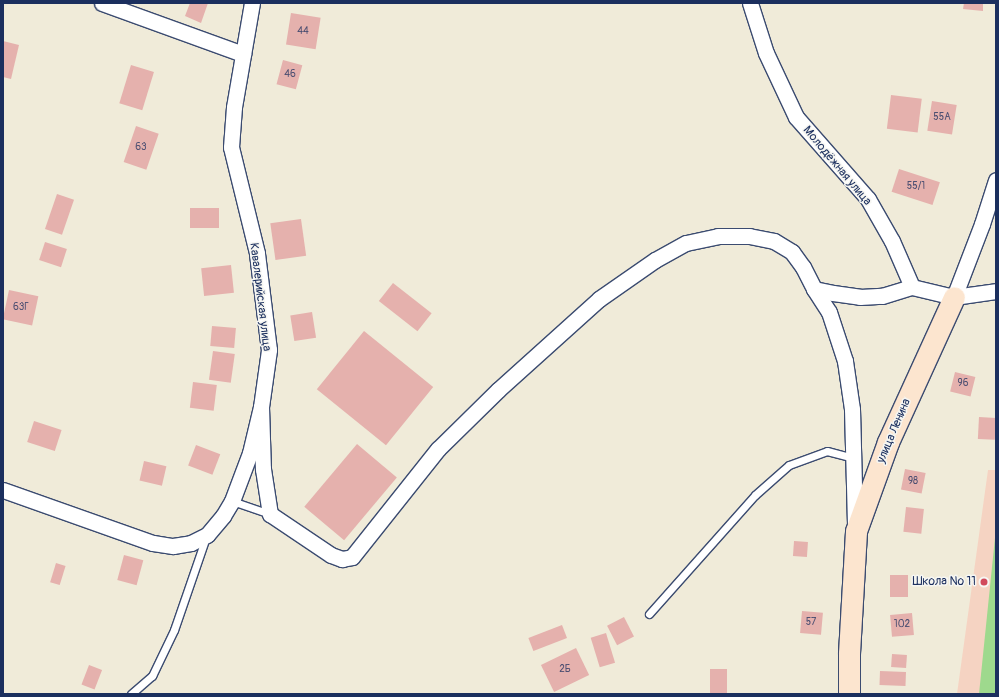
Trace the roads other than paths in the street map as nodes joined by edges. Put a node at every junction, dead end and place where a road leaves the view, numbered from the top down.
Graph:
1 (102, 3) edge
2 (252, 3) edge
3 (750, 3) edge
4 (243, 54) junction
5 (996, 180) edge
6 (912, 287) junction
7 (814, 289) junction
8 (996, 291) edge
9 (954, 297) junction
10 (261, 408) junction
11 (853, 458) junction
12 (3, 490) edge
13 (232, 501) junction
14 (270, 514) junction
15 (856, 531) junction
16 (207, 535) junction
17 (649, 614) dead end
18 (131, 694) edge
19 (849, 694) edge

1 - 4 street
2 - 4 street, Кавалерийская улица
3 - 6 street, Молодёжная улица
4 - 10 street, Кавалерийская улица
5 - 9 street, улица Ленина
6 - 7 street
6 - 9 street
7 - 11 street
7 - 14 street
8 - 9 street
9 - 15 street, улица Ленина
10 - 13 street, Кавалерийская улица
10 - 14 street
11 - 15 street
11 - 17 lane
12 - 16 street, Кавалерийская улица
13 - 14 lane
13 - 16 street, Кавалерийская улица
15 - 19 street, улица Ленина
16 - 18 lane

